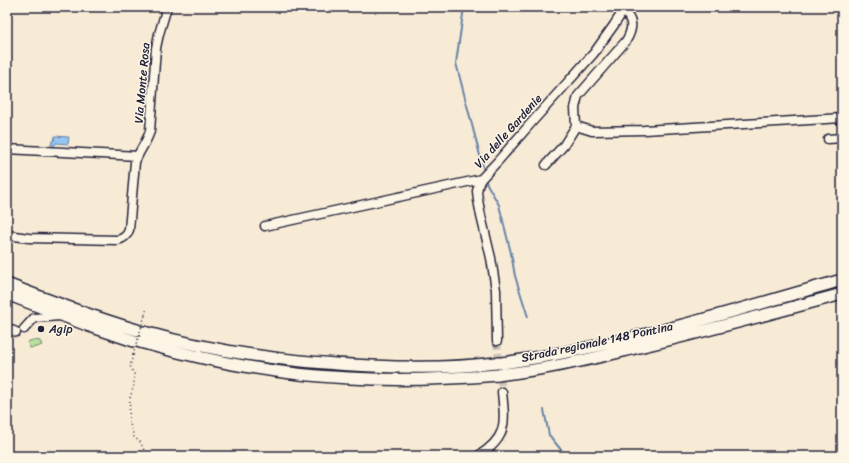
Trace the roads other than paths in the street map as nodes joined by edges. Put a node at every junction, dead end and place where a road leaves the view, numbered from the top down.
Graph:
1 (167, 7) edge
2 (624, 9) edge
3 (842, 118) edge
4 (576, 126) junction
5 (842, 138) edge
6 (828, 139) dead end
7 (7, 149) edge
8 (138, 156) junction
9 (546, 165) dead end
10 (481, 178) junction
11 (265, 226) dead end
12 (7, 235) edge
13 (29, 238) junction
14 (7, 240) edge
15 (842, 280) edge
16 (7, 284) edge
17 (7, 294) edge
18 (842, 294) edge
19 (64, 311) junction
20 (7, 328) edge
21 (497, 341) tunnel mouth
22 (500, 369) junction
23 (502, 392) tunnel mouth
24 (478, 456) edge

1 - 8 street, Via Monte Rosa
2 - 4 street
2 - 10 street, Via delle Gardenie
3 - 4 street
4 - 9 street
5 - 6 street
7 - 8 street
8 - 13 street, Via Monte Rosa
10 - 11 street
10 - 21 street, Via delle Gardenie
12 - 13 street
13 - 14 street
15 - 22 highway, Strada regionale 148 Pontina
16 - 19 highway
17 - 19 highway
18 - 22 highway, Strada regionale 148 Pontina
19 - 20 street
19 - 22 highway, Strada regionale 148 Pontina
23 - 24 street

